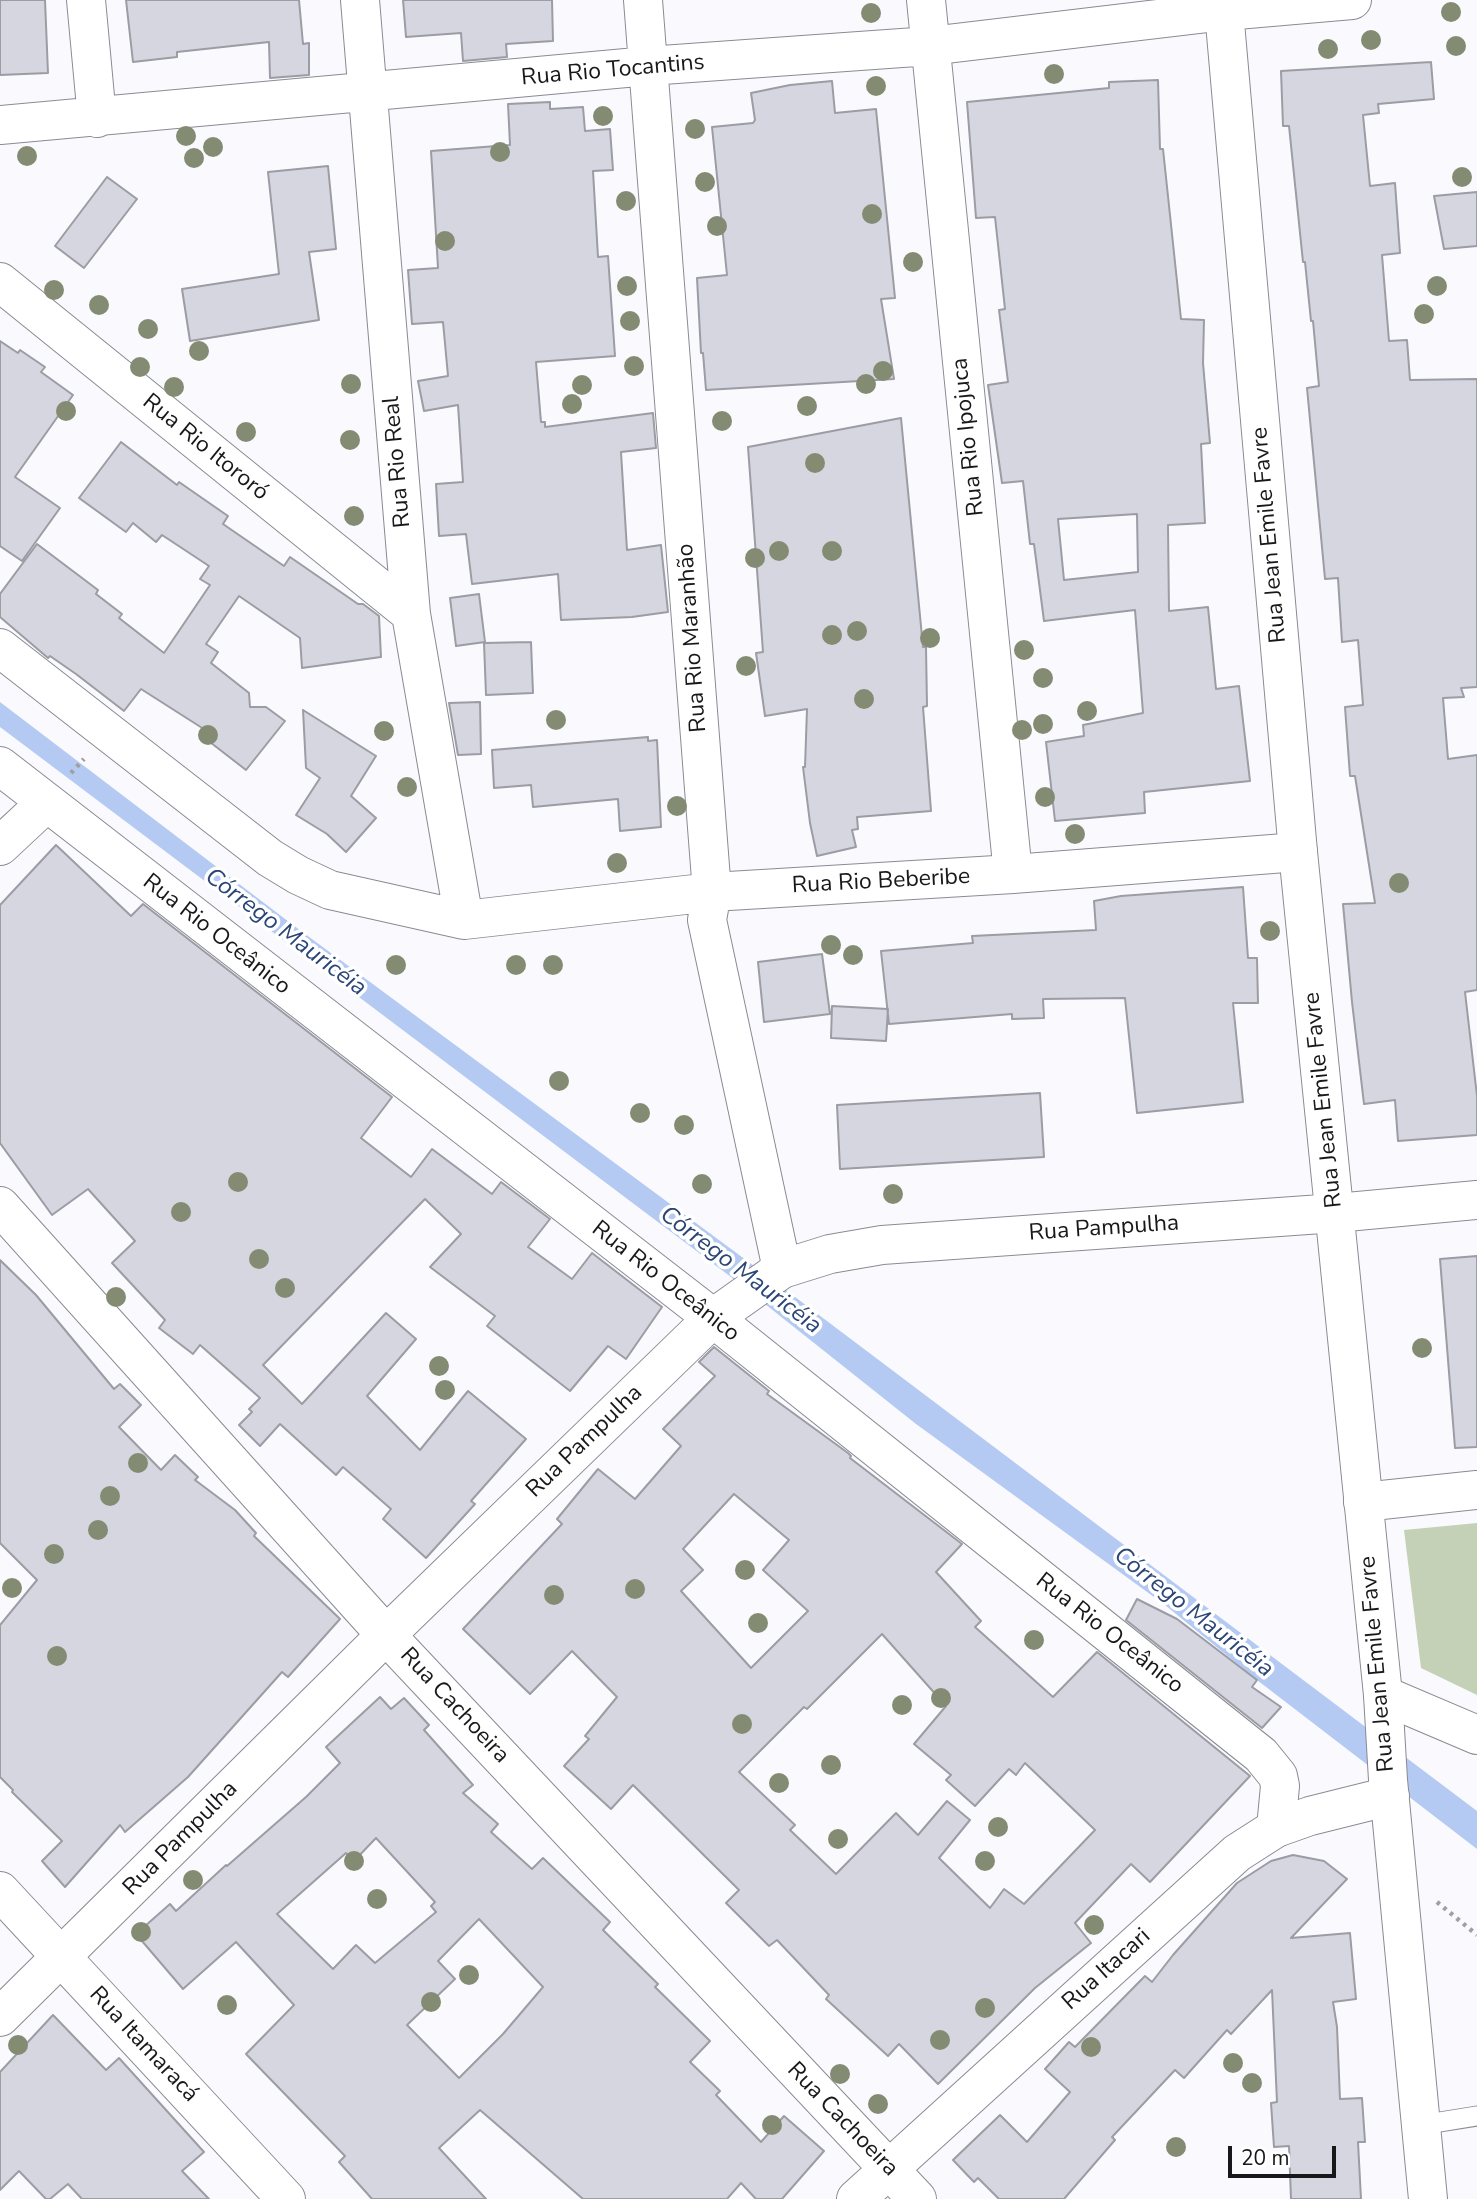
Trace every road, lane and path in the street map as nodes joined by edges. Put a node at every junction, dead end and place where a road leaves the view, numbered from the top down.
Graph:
1 (86, 0) edge
2 (360, 0) edge
3 (643, 0) edge
4 (926, 0) edge
5 (1352, 0) edge
6 (1224, 6) edge
7 (930, 46) junction
8 (648, 66) junction
9 (369, 93) junction
10 (97, 118) junction
11 (0, 125) edge
12 (0, 282) edge
13 (411, 614) junction
14 (0, 648) edge
15 (0, 766) edge
16 (46, 803) junction
17 (0, 846) edge
18 (1298, 852) junction
19 (1013, 874) junction
20 (712, 892) junction
21 (464, 920) junction
22 (1477, 1200) edge
23 (0, 1206) edge
24 (1335, 1213) junction
25 (778, 1271) junction
26 (724, 1310) junction
27 (1477, 1490) edge
28 (1363, 1502) junction
29 (386, 1635) junction
30 (1383, 1695) junction
31 (1477, 1735) edge
32 (1388, 1777) junction
33 (1276, 1828) junction
34 (0, 1891) edge
35 (61, 1957) junction
36 (0, 2017) edge
37 (1477, 2116) edge
38 (1420, 2125) junction
39 (888, 2168) junction
40 (286, 2199) edge
41 (856, 2199) edge
42 (916, 2199) edge
43 (1429, 2199) edge

1 - 10 street
2 - 9 street, Rua Rio Real
3 - 8 street, Rua Rio Maranhão
4 - 7 street, Rua Rio Ipojuca
5 - 6 street, Rua Rio Tocantins
6 - 7 street, Rua Rio Tocantins
6 - 18 street, Rua Jean Emile Favre
7 - 8 street, Rua Rio Tocantins
7 - 19 street, Rua Rio Ipojuca
8 - 9 street, Rua Rio Tocantins
8 - 20 street, Rua Rio Maranhão
9 - 10 street, Rua Rio Tocantins
9 - 13 street, Rua Rio Real
10 - 11 street, Rua Rio Tocantins
12 - 13 street, Rua Rio Itororó
13 - 21 street, Rua Rio Real
14 - 21 street
15 - 16 street, Rua Rio Oceânico
16 - 17 street
16 - 26 street, Rua Rio Oceânico
18 - 19 street, Rua Rio Beberibe
18 - 24 street, Rua Jean Emile Favre
19 - 20 street, Rua Rio Beberibe
20 - 21 street, Rua Rio Beberibe
20 - 25 street, Rua Rio Maranhão
22 - 24 street, Rua Pampulha
23 - 29 street, Rua Cachoeira
24 - 25 street, Rua Pampulha
24 - 28 street, Rua Jean Emile Favre
25 - 26 street, Rua Pampulha
26 - 29 street, Rua Pampulha
26 - 33 street, Rua Rio Oceânico
27 - 28 street
28 - 30 street, Rua Jean Emile Favre
29 - 35 street, Rua Pampulha
29 - 39 street, Rua Cachoeira
30 - 31 street
30 - 32 street, Rua Jean Emile Favre
32 - 33 street, Rua Itacari
32 - 38 street, Rua Jean Emile Favre
33 - 39 street, Rua Itacari
34 - 35 street, Rua Itamaracá
35 - 36 street, Rua Pampulha
35 - 40 street, Rua Itamaracá
37 - 38 lane
38 - 43 street, Rua Jean Emile Favre
39 - 41 street, Rua Itacari
39 - 42 street, Rua Cachoeira

